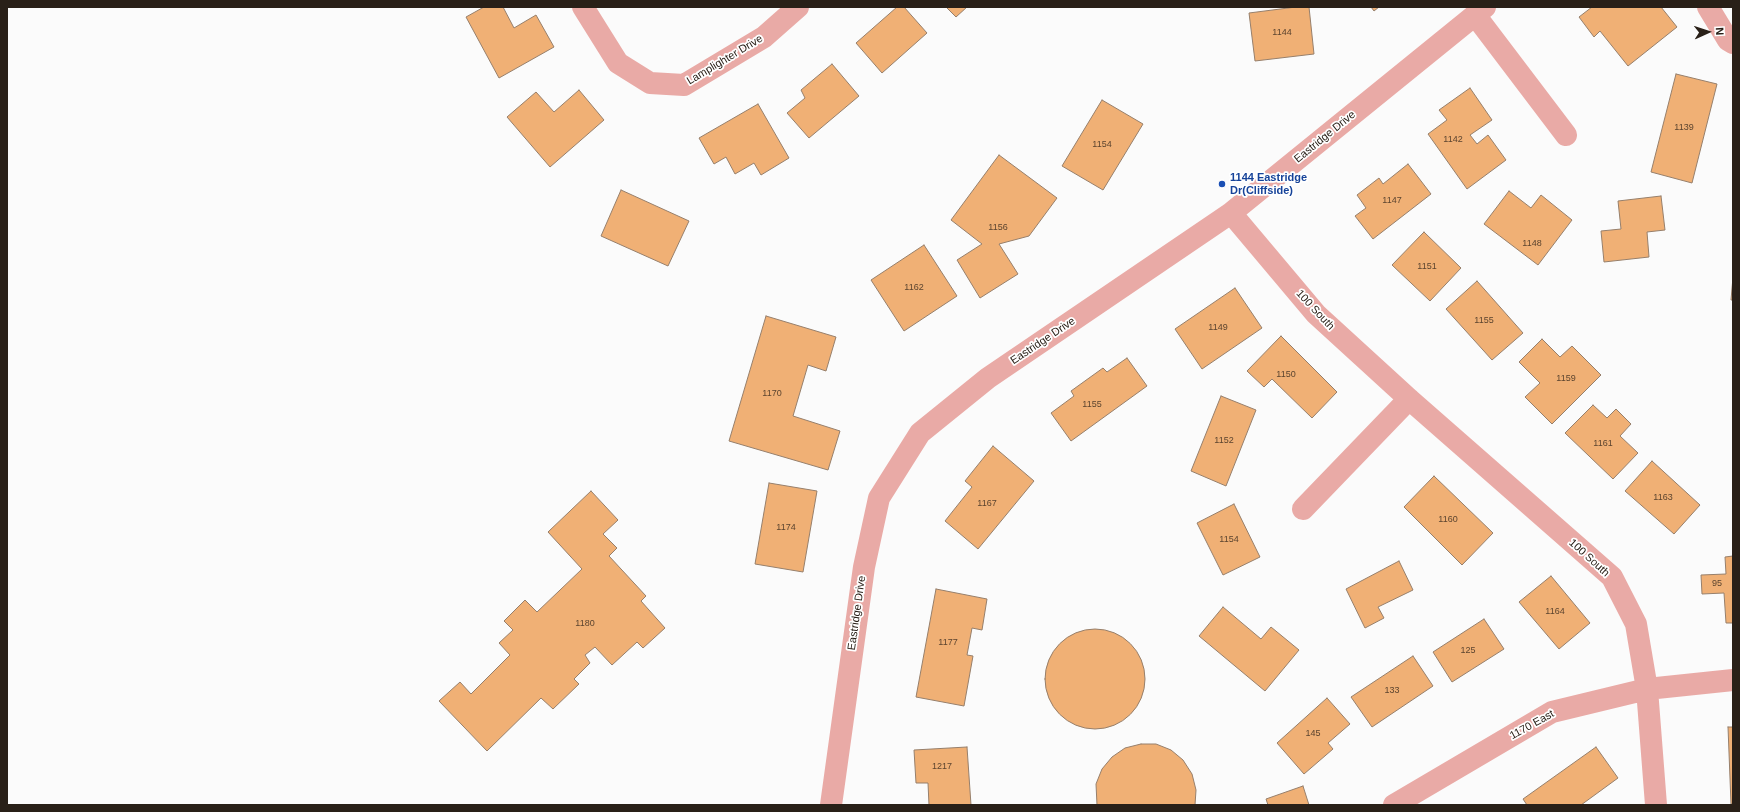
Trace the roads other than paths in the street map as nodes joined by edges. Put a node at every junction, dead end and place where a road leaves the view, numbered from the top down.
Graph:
1 (583, 7) edge
2 (798, 7) edge
3 (1708, 7) edge
4 (1480, 11) edge
5 (1733, 43) edge
6 (1566, 135) dead end
7 (1231, 213) junction
8 (1409, 399) junction
9 (1303, 509) dead end
10 (1733, 680) edge
11 (1647, 689) junction
12 (831, 805) edge
13 (1394, 805) edge
14 (1656, 805) edge

1 - 2 street, Lamplighter Drive
3 - 5 street
4 - 6 street, Eastridge Drive
4 - 7 street, Eastridge Drive
7 - 8 street, 100 South
7 - 12 street, Eastridge Drive
8 - 9 street
8 - 11 street, 100 South
10 - 11 street, 1170 East
11 - 13 street, 1170 East
11 - 14 street, 100 South

